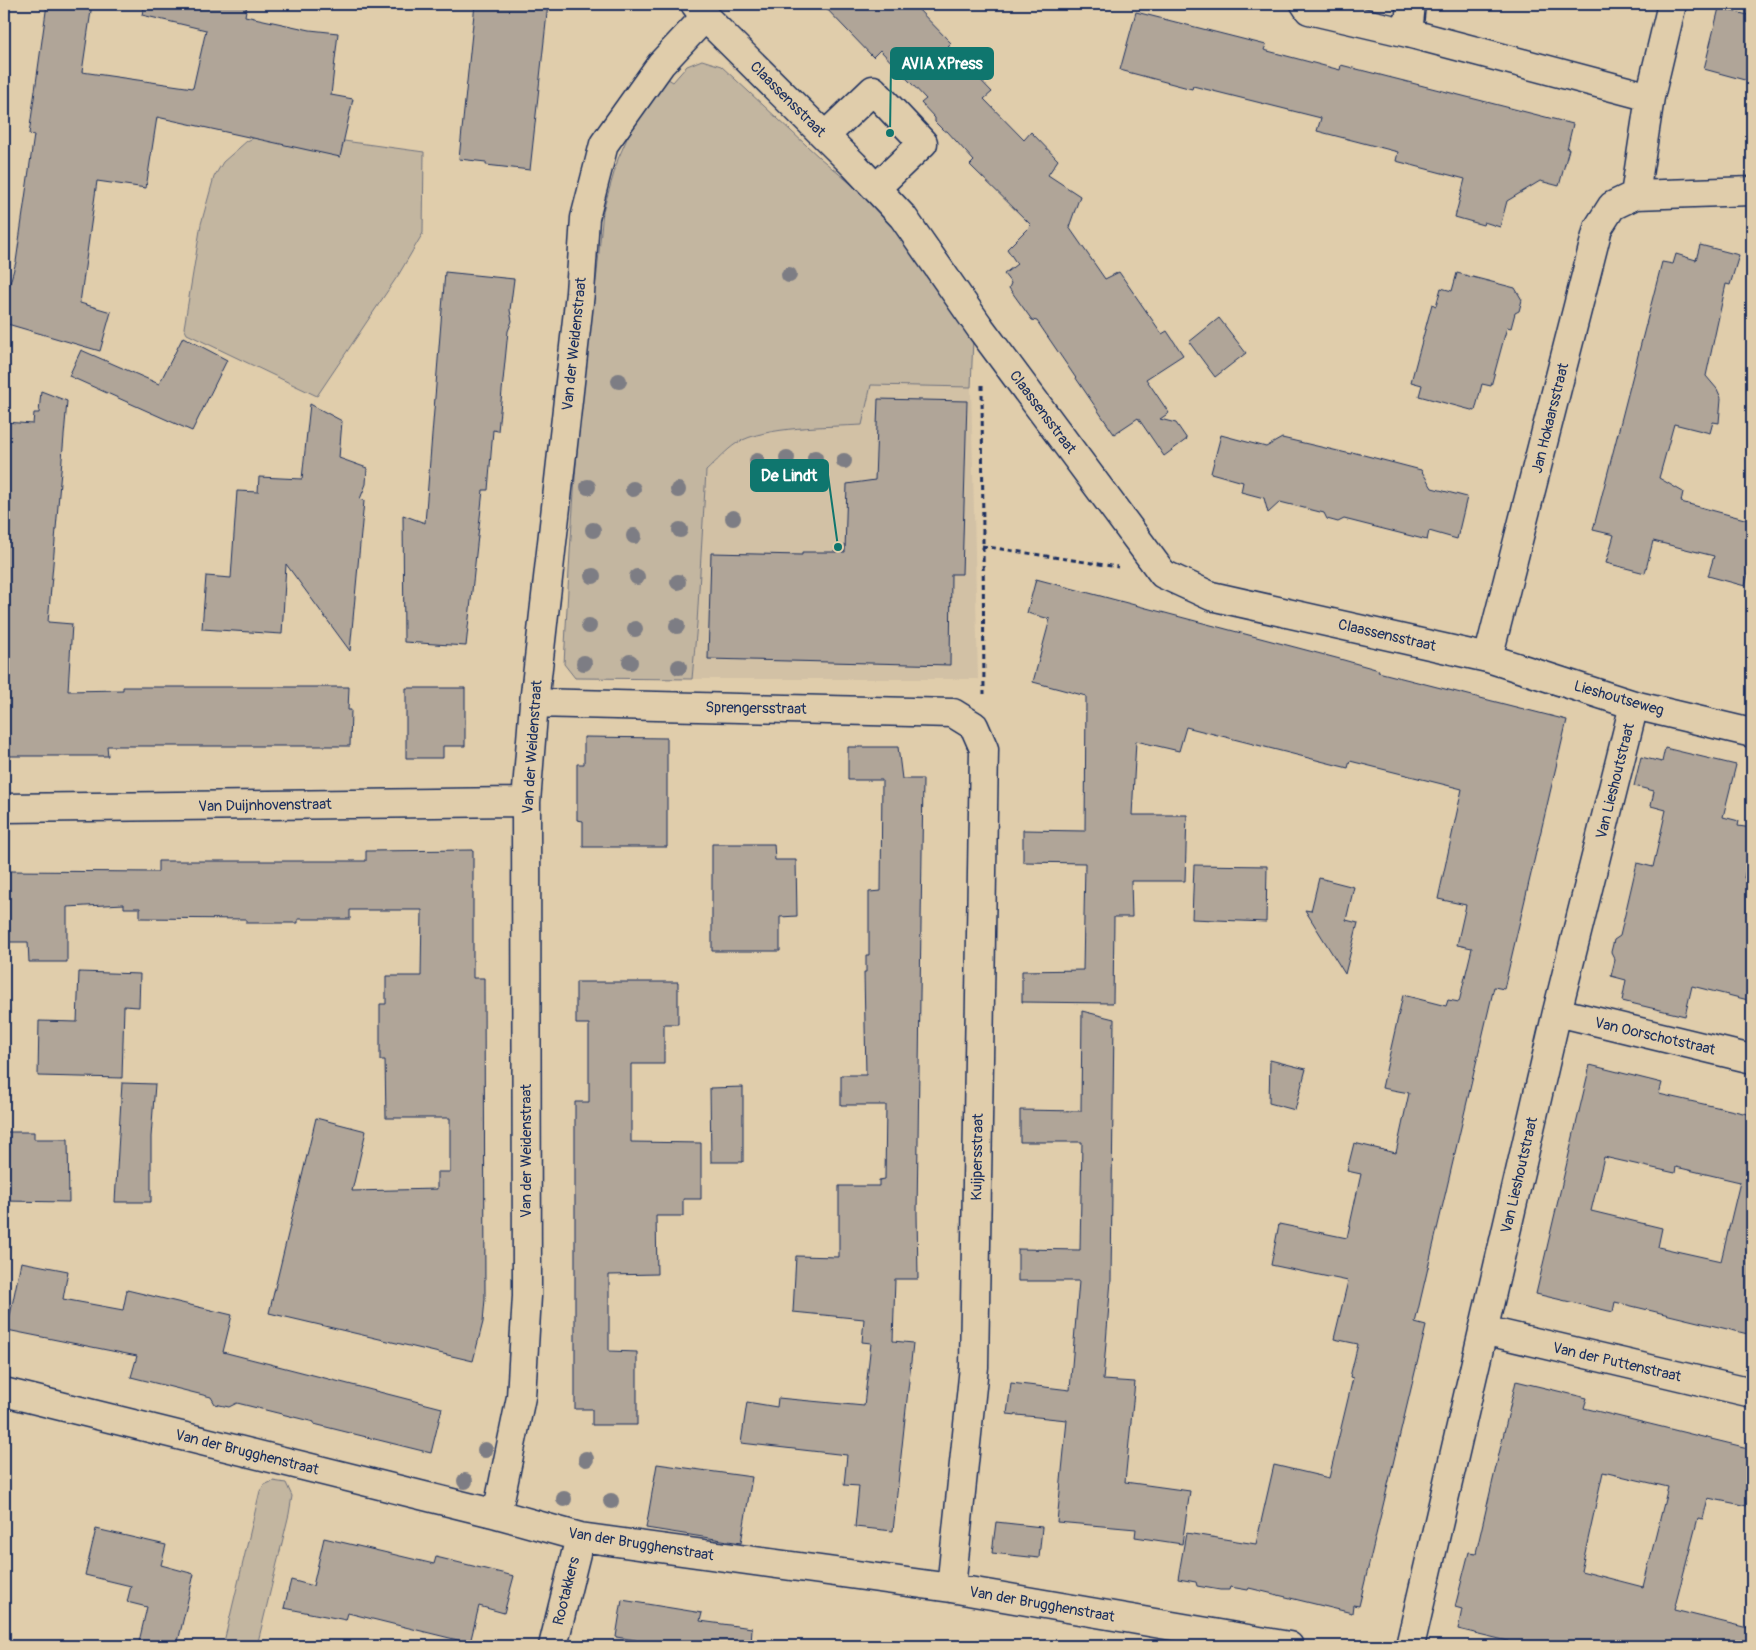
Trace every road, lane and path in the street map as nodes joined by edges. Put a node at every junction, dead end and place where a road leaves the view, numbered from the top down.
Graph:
1 (1305, 4) edge
2 (1411, 4) edge
3 (1672, 4) edge
4 (700, 10) edge
5 (1408, 33) junction
6 (1650, 97) junction
7 (825, 136) junction
8 (876, 188) junction
9 (1752, 191) edge
10 (1636, 195) junction
11 (982, 383) dead end
12 (982, 546) junction
13 (1163, 574) junction
14 (1488, 658) junction
15 (534, 703) junction
16 (1634, 705) junction
17 (1752, 733) edge
18 (979, 738) junction
19 (526, 802) junction
20 (4, 808) edge
21 (1557, 1012) junction
22 (1752, 1059) edge
23 (1483, 1330) junction
24 (4, 1392) edge
25 (1752, 1393) edge
26 (497, 1514) junction
27 (580, 1537) junction
28 (951, 1588) junction
29 (553, 1646) edge
30 (1288, 1646) edge
31 (1410, 1646) edge

1 - 5 street
2 - 5 street
3 - 6 street
4 - 7 street, Claassensstraat
4 - 15 street, Van der Weidenstraat
5 - 6 street
6 - 10 street
7 - 8 street, Claassensstraat
7 - 8 street
8 - 13 street, Claassensstraat
9 - 10 street, Jan Hokaarsstraat
10 - 14 street, Jan Hokaarsstraat
11 - 12 path
12 - 13 path
12 - 18 path
13 - 14 street, Claassensstraat
14 - 16 street, Lieshoutseweg
15 - 18 street, Sprengersstraat
15 - 19 street, Van der Weidenstraat
16 - 17 street, Lieshoutseweg
16 - 21 street, Van Lieshoutstraat
18 - 28 street, Kuijpersstraat
19 - 20 street, Van Duijnhovenstraat
19 - 26 street, Van der Weidenstraat
21 - 22 street, Van Oorschotstraat
21 - 23 street, Van Lieshoutstraat
23 - 25 street, Van der Puttenstraat
23 - 31 street, Van Lieshoutstraat
24 - 26 street, Van der Brugghenstraat
26 - 27 street, Van der Brugghenstraat
27 - 28 street, Van der Brugghenstraat
27 - 29 street, Rootakkers
28 - 30 street, Van der Brugghenstraat

